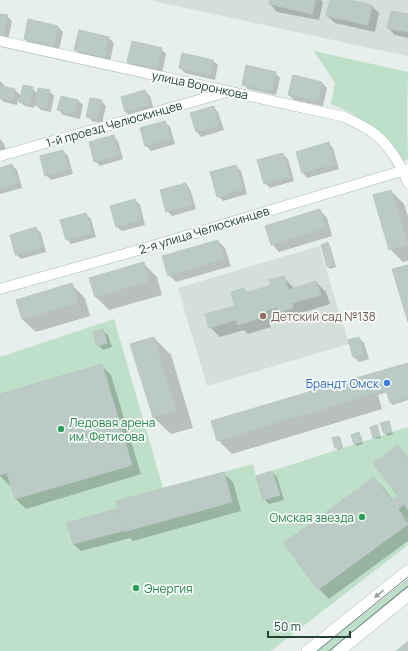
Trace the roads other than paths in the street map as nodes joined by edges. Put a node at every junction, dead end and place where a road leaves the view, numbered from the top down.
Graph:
1 (0, 42) edge
2 (229, 91) junction
3 (0, 156) edge
4 (406, 170) edge
5 (408, 183) edge
6 (0, 289) edge
7 (408, 571) edge
8 (408, 595) edge
9 (308, 651) edge
10 (339, 651) edge

1 - 2 street, улица Воронкова
2 - 3 street, 1-й проезд Челюскинцев
2 - 4 street, улица Воронкова
4 - 5 street, улица Воронкова
4 - 6 street, 2-я улица Челюскинцев
7 -> 9 main road
8 - 10 main road

